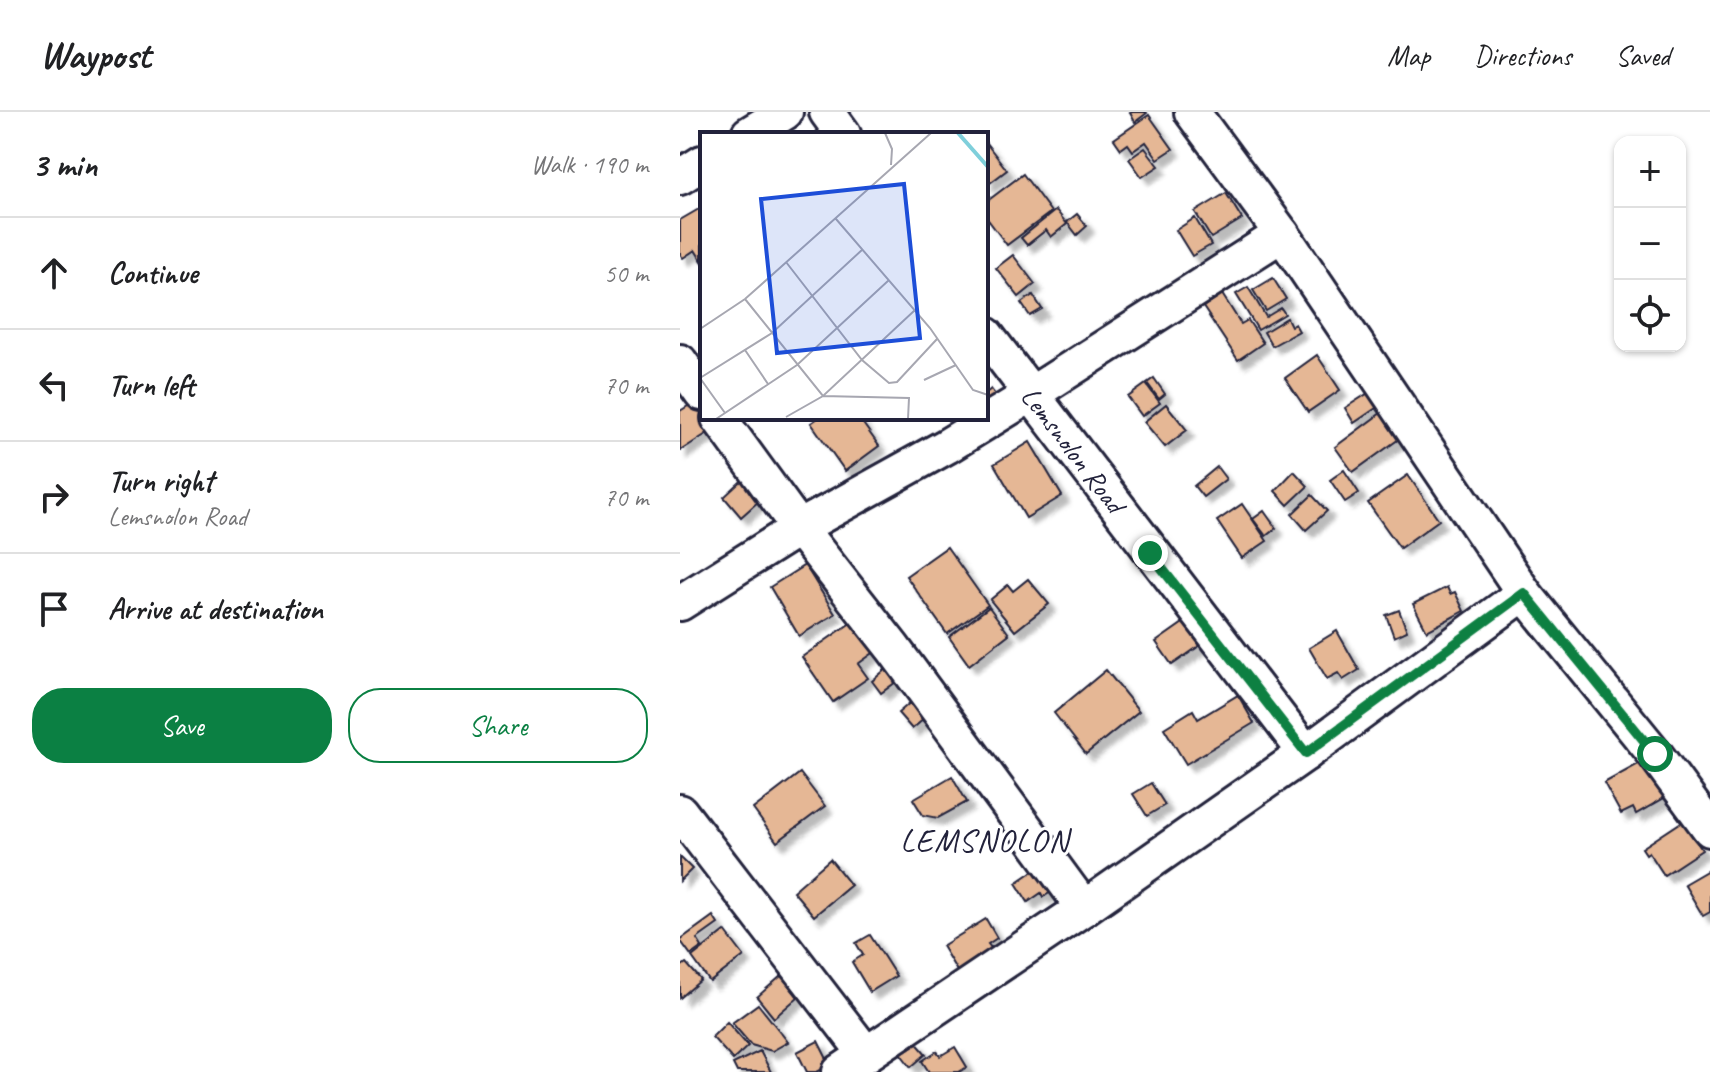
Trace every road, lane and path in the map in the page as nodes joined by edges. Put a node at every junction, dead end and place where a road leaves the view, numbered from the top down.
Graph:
1 (785, 112) edge
2 (827, 112) edge
3 (1192, 112) edge
4 (752, 132) edge
5 (842, 132) edge
6 (700, 164) edge
7 (680, 177) edge
8 (1282, 234) junction
9 (988, 338) edge
10 (680, 362) edge
11 (700, 390) edge
12 (1030, 395) junction
13 (720, 420) edge
14 (799, 528) junction
15 (1524, 593) junction
16 (680, 603) edge
17 (1306, 753) junction
18 (680, 812) edge
19 (1710, 829) edge
20 (1084, 908) junction
21 (853, 1063) edge

1 - 4 street
2 - 5 street
3 - 8 street
6 - 7 street
8 - 12 street
8 - 15 street
9 - 12 street, Lemsnolon Road
10 - 11 street
12 - 14 street
12 - 17 street, Lemsnolon Road
13 - 14 street
14 - 16 street
14 - 20 street
15 - 17 street
15 - 19 street
17 - 20 street
18 - 21 street
20 - 21 street

